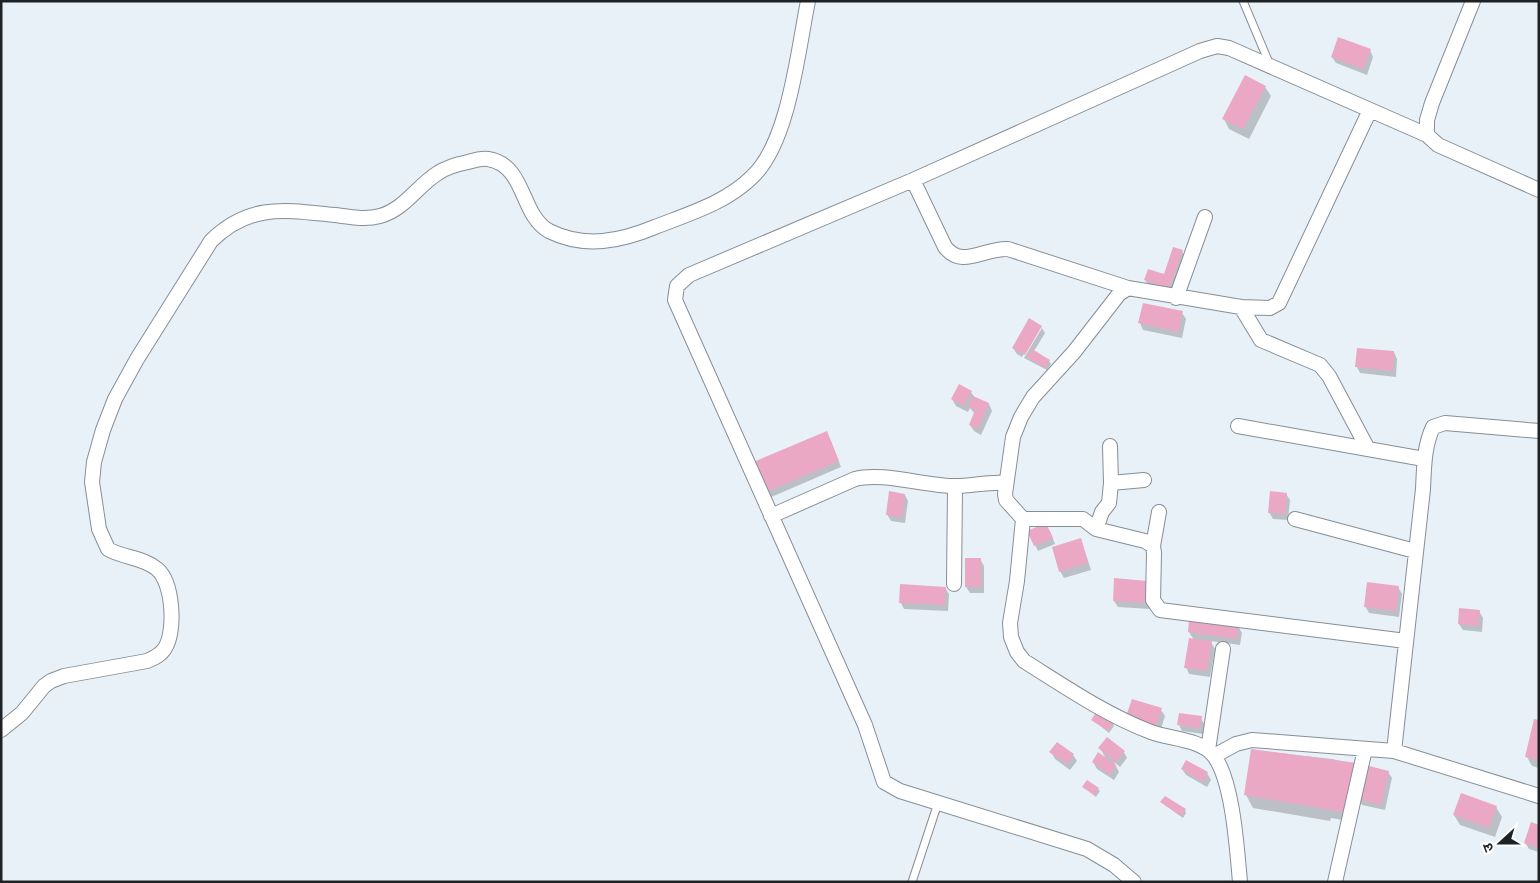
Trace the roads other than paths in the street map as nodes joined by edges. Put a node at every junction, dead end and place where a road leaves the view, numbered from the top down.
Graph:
1 (808, 1) edge
2 (1243, 1) edge
3 (1472, 2) edge
4 (1270, 65) junction
5 (1370, 110) junction
6 (1428, 135) junction
7 (913, 180) junction
8 (1539, 190) edge
9 (1205, 217) dead end
10 (1128, 288) junction
11 (1176, 298) junction
12 (1241, 307) junction
13 (1238, 426) dead end
14 (1539, 431) edge
15 (1110, 446) dead end
16 (1368, 449) junction
17 (1424, 459) junction
18 (1144, 480) dead end
19 (1006, 483) junction
20 (1111, 483) junction
21 (955, 486) junction
22 (1159, 512) dead end
23 (771, 516) junction
24 (1023, 519) junction
25 (1295, 519) dead end
26 (1096, 529) junction
27 (1153, 546) junction
28 (1415, 551) junction
29 (954, 584) dead end
30 (1406, 641) junction
31 (1223, 649) dead end
32 (1, 730) edge
33 (1364, 749) junction
34 (1394, 751) junction
35 (1211, 753) junction
36 (1539, 796) edge
37 (938, 803) junction
38 (912, 882) edge
39 (1134, 882) edge
40 (1240, 882) edge
41 (1335, 882) edge

1 - 32 street
2 - 4 lane
3 - 6 street
4 - 5 street
4 - 7 street
5 - 6 street
5 - 12 street
6 - 8 street
7 - 10 street
7 - 23 street
9 - 11 street
10 - 11 street
10 - 19 street
11 - 12 street
12 - 16 street
13 - 16 street
14 - 17 street
15 - 20 street
16 - 17 street
17 - 28 street
18 - 20 street
19 - 21 street
19 - 24 street
20 - 26 street
21 - 23 street
21 - 29 street
22 - 27 street
23 - 37 street
24 - 26 street
24 - 35 street
25 - 28 street
26 - 27 street
27 - 30 street
28 - 30 street
30 - 34 street
31 - 35 street
33 - 34 street
33 - 35 street
33 - 41 street
34 - 36 street
35 - 40 street
37 - 38 lane
37 - 39 street

